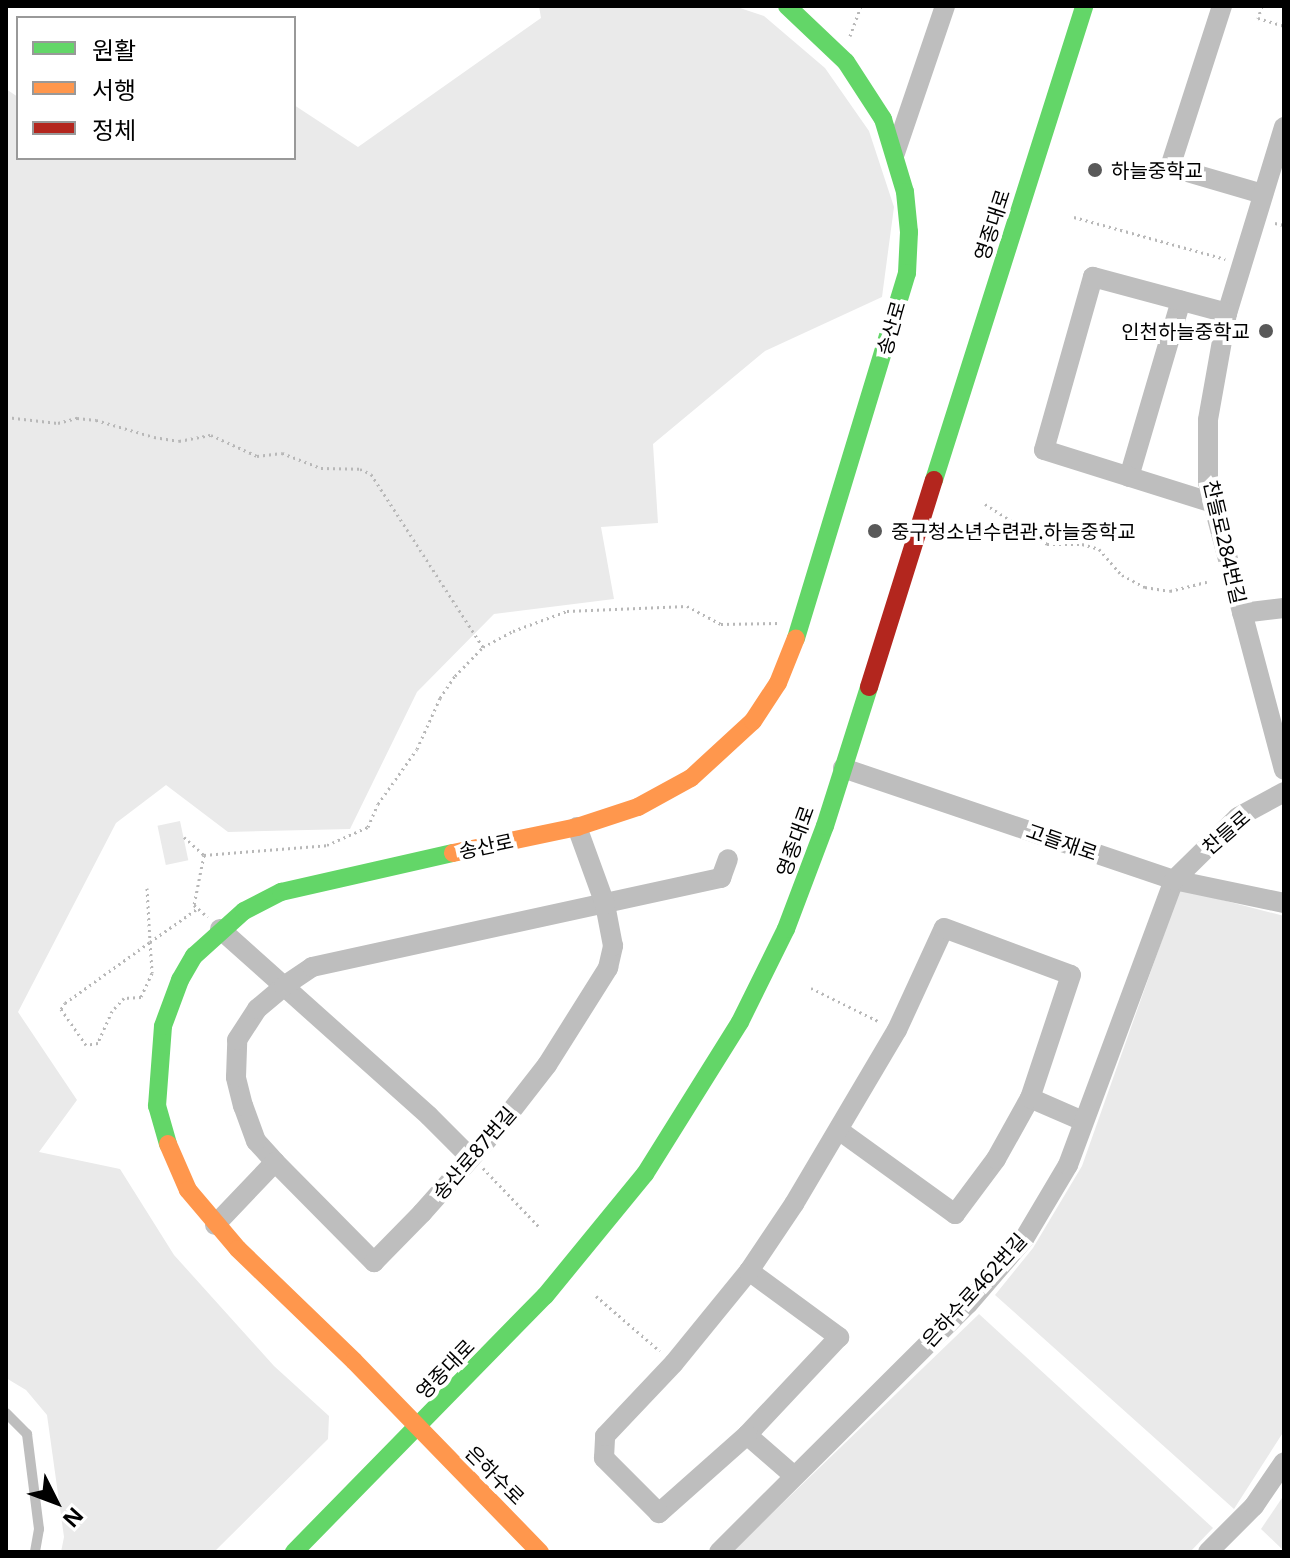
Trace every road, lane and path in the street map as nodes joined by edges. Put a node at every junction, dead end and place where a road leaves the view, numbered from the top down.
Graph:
1 (787, 6) edge
2 (861, 6) edge
3 (945, 6) edge
4 (1084, 6) edge
5 (1222, 6) edge
6 (1262, 6) edge
7 (1284, 26) edge
8 (846, 45) dead end
9 (1284, 127) edge
10 (895, 153) junction
11 (1263, 194) junction
12 (1074, 217) dead end
13 (1275, 223) dead end
14 (1284, 225) edge
15 (1234, 261) dead end
16 (1181, 300) junction
17 (1227, 313) junction
18 (6, 417) edge
19 (1129, 477) junction
20 (1213, 503) junction
21 (985, 504) dead end
22 (1207, 582) dead end
23 (1284, 608) edge
24 (1242, 613) junction
25 (792, 623) dead end
26 (483, 647) junction
27 (843, 768) junction
28 (1284, 770) edge
29 (1284, 792) edge
30 (577, 827) junction
31 (184, 837) dead end
32 (204, 855) junction
33 (728, 859) dead end
34 (1174, 880) junction
35 (147, 888) dead end
36 (1284, 903) edge
37 (605, 904) junction
38 (198, 908) junction
39 (216, 925) junction
40 (150, 942) junction
41 (284, 986) junction
42 (811, 988) dead end
43 (897, 1030) junction
44 (1030, 1098) junction
45 (1083, 1121) junction
46 (840, 1131) junction
47 (475, 1161) junction
48 (275, 1162) junction
49 (215, 1225) junction
50 (541, 1229) dead end
51 (749, 1271) junction
52 (596, 1296) dead end
53 (674, 1363) junction
54 (6, 1413) edge
55 (418, 1429) junction
56 (747, 1435) junction
57 (1284, 1462) edge
58 (793, 1475) junction
59 (35, 1552) edge
60 (294, 1552) edge
61 (540, 1552) edge
62 (719, 1552) edge
63 (1208, 1552) edge

1 - 10 street, 송산로
2 - 8 path
3 - 10 street, 송산로
4 - 27 street, 영종대로
5 - 11 street
6 - 7 path
9 - 11 street, 찬들로284번길
10 - 30 street, 송산로
11 - 17 street, 찬들로284번길
12 - 15 path
13 - 14 path
16 - 17 street
16 - 19 street
16 - 19 street
17 - 20 street, 찬들로284번길
18 - 26 path
19 - 20 street
20 - 24 street, 찬들로284번길
21 - 22 path
23 - 24 street
24 - 28 street, 찬들로284번길
25 - 26 path
26 - 32 path
27 - 34 street, 고들재로
27 - 55 street, 영종대로
29 - 34 street, 찬들로
30 - 37 street, 송산로87번길
30 - 39 street, 송산로
31 - 32 path
32 - 38 path
33 - 37 street
34 - 36 street, 고들재로
34 - 45 street, 은하수로462번길
35 - 40 path
37 - 41 street
37 - 47 street, 송산로87번길
38 - 39 path
38 - 40 path
39 - 41 street
39 - 49 street, 송산로
40 - 40 path
41 - 47 street
41 - 48 street
42 - 43 path
43 - 44 street
43 - 46 street
44 - 45 street
44 - 46 street
45 - 58 street, 은하수로462번길
46 - 51 street
47 - 48 street, 송산로87번길
47 - 50 path
48 - 49 street
49 - 55 street, 송산로
51 - 53 street
51 - 56 street
52 - 53 path
53 - 56 street
54 - 59 lane
55 - 60 street, 영종대로
55 - 61 street, 은하수로
56 - 58 street
57 - 63 street
58 - 62 street, 은하수로462번길

